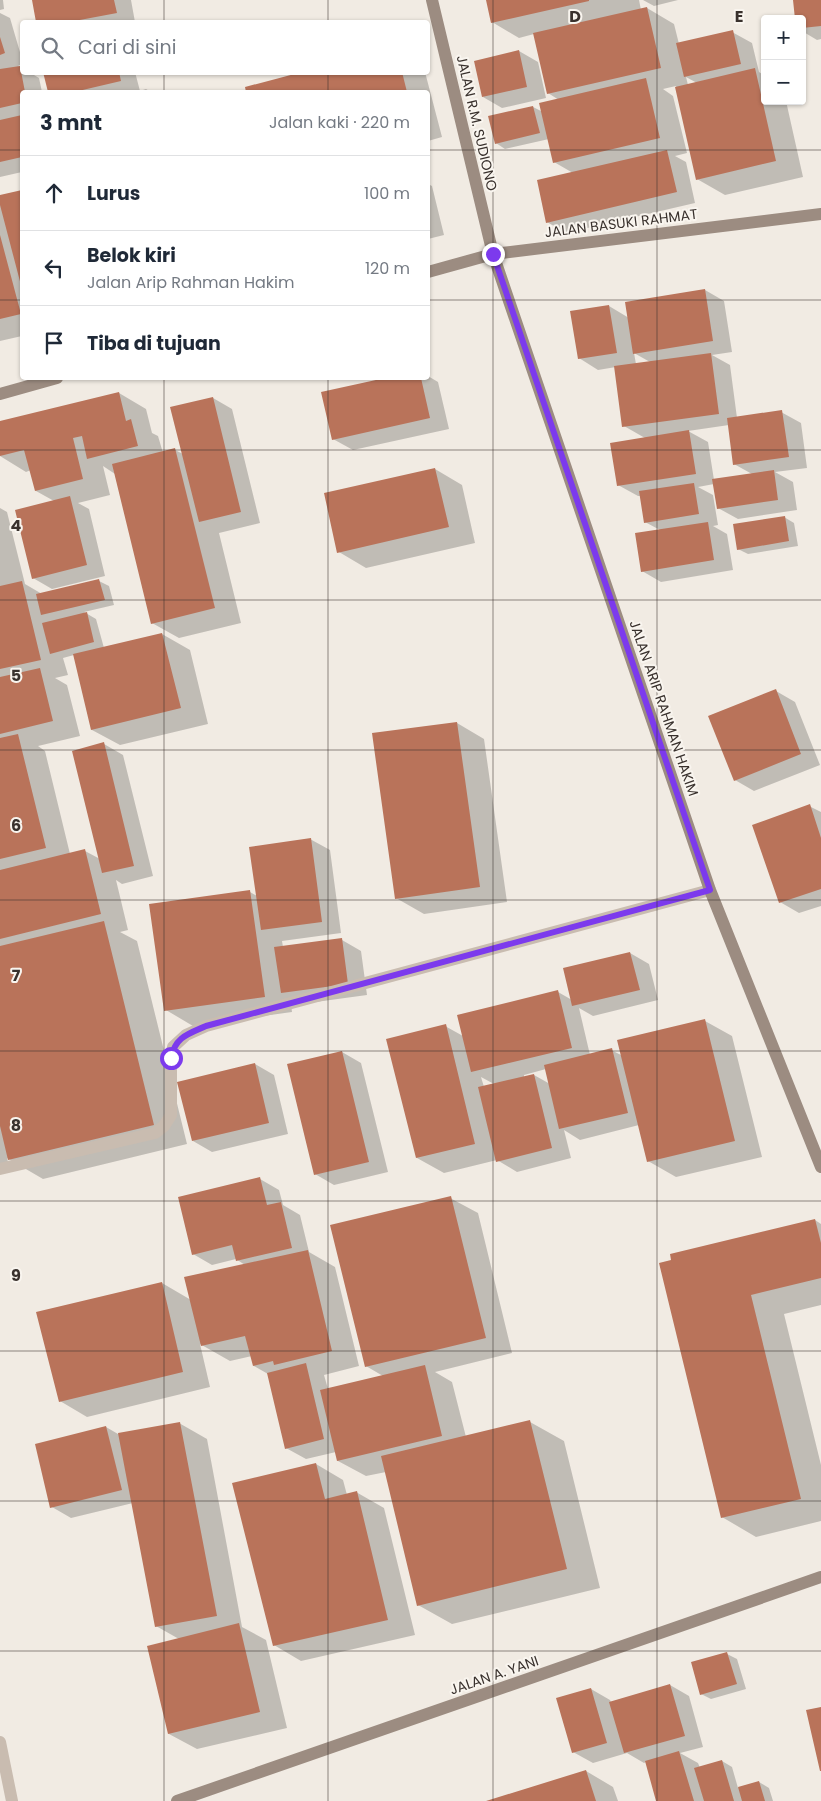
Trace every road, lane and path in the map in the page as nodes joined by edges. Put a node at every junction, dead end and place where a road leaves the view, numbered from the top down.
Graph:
1 (432, 0) edge
2 (821, 214) edge
3 (493, 254) junction
4 (430, 271) edge
5 (50, 380) edge
6 (0, 394) edge
7 (710, 890) junction
8 (821, 1167) edge
9 (0, 1168) edge
10 (821, 1576) edge
11 (0, 1742) edge
12 (12, 1801) edge
13 (176, 1801) edge

1 - 3 street, JALAN R.M. SUDIONO
2 - 3 street, JALAN BASUKI RAHMAT
3 - 4 street, JALAN BASUKI RAHMAT
3 - 7 street, JALAN ARIP RAHMAN HAKIM
5 - 6 street
7 - 8 street, JALAN ARIP RAHMAN HAKIM
7 - 9 street
10 - 13 street, JALAN A. YANI
11 - 12 street

